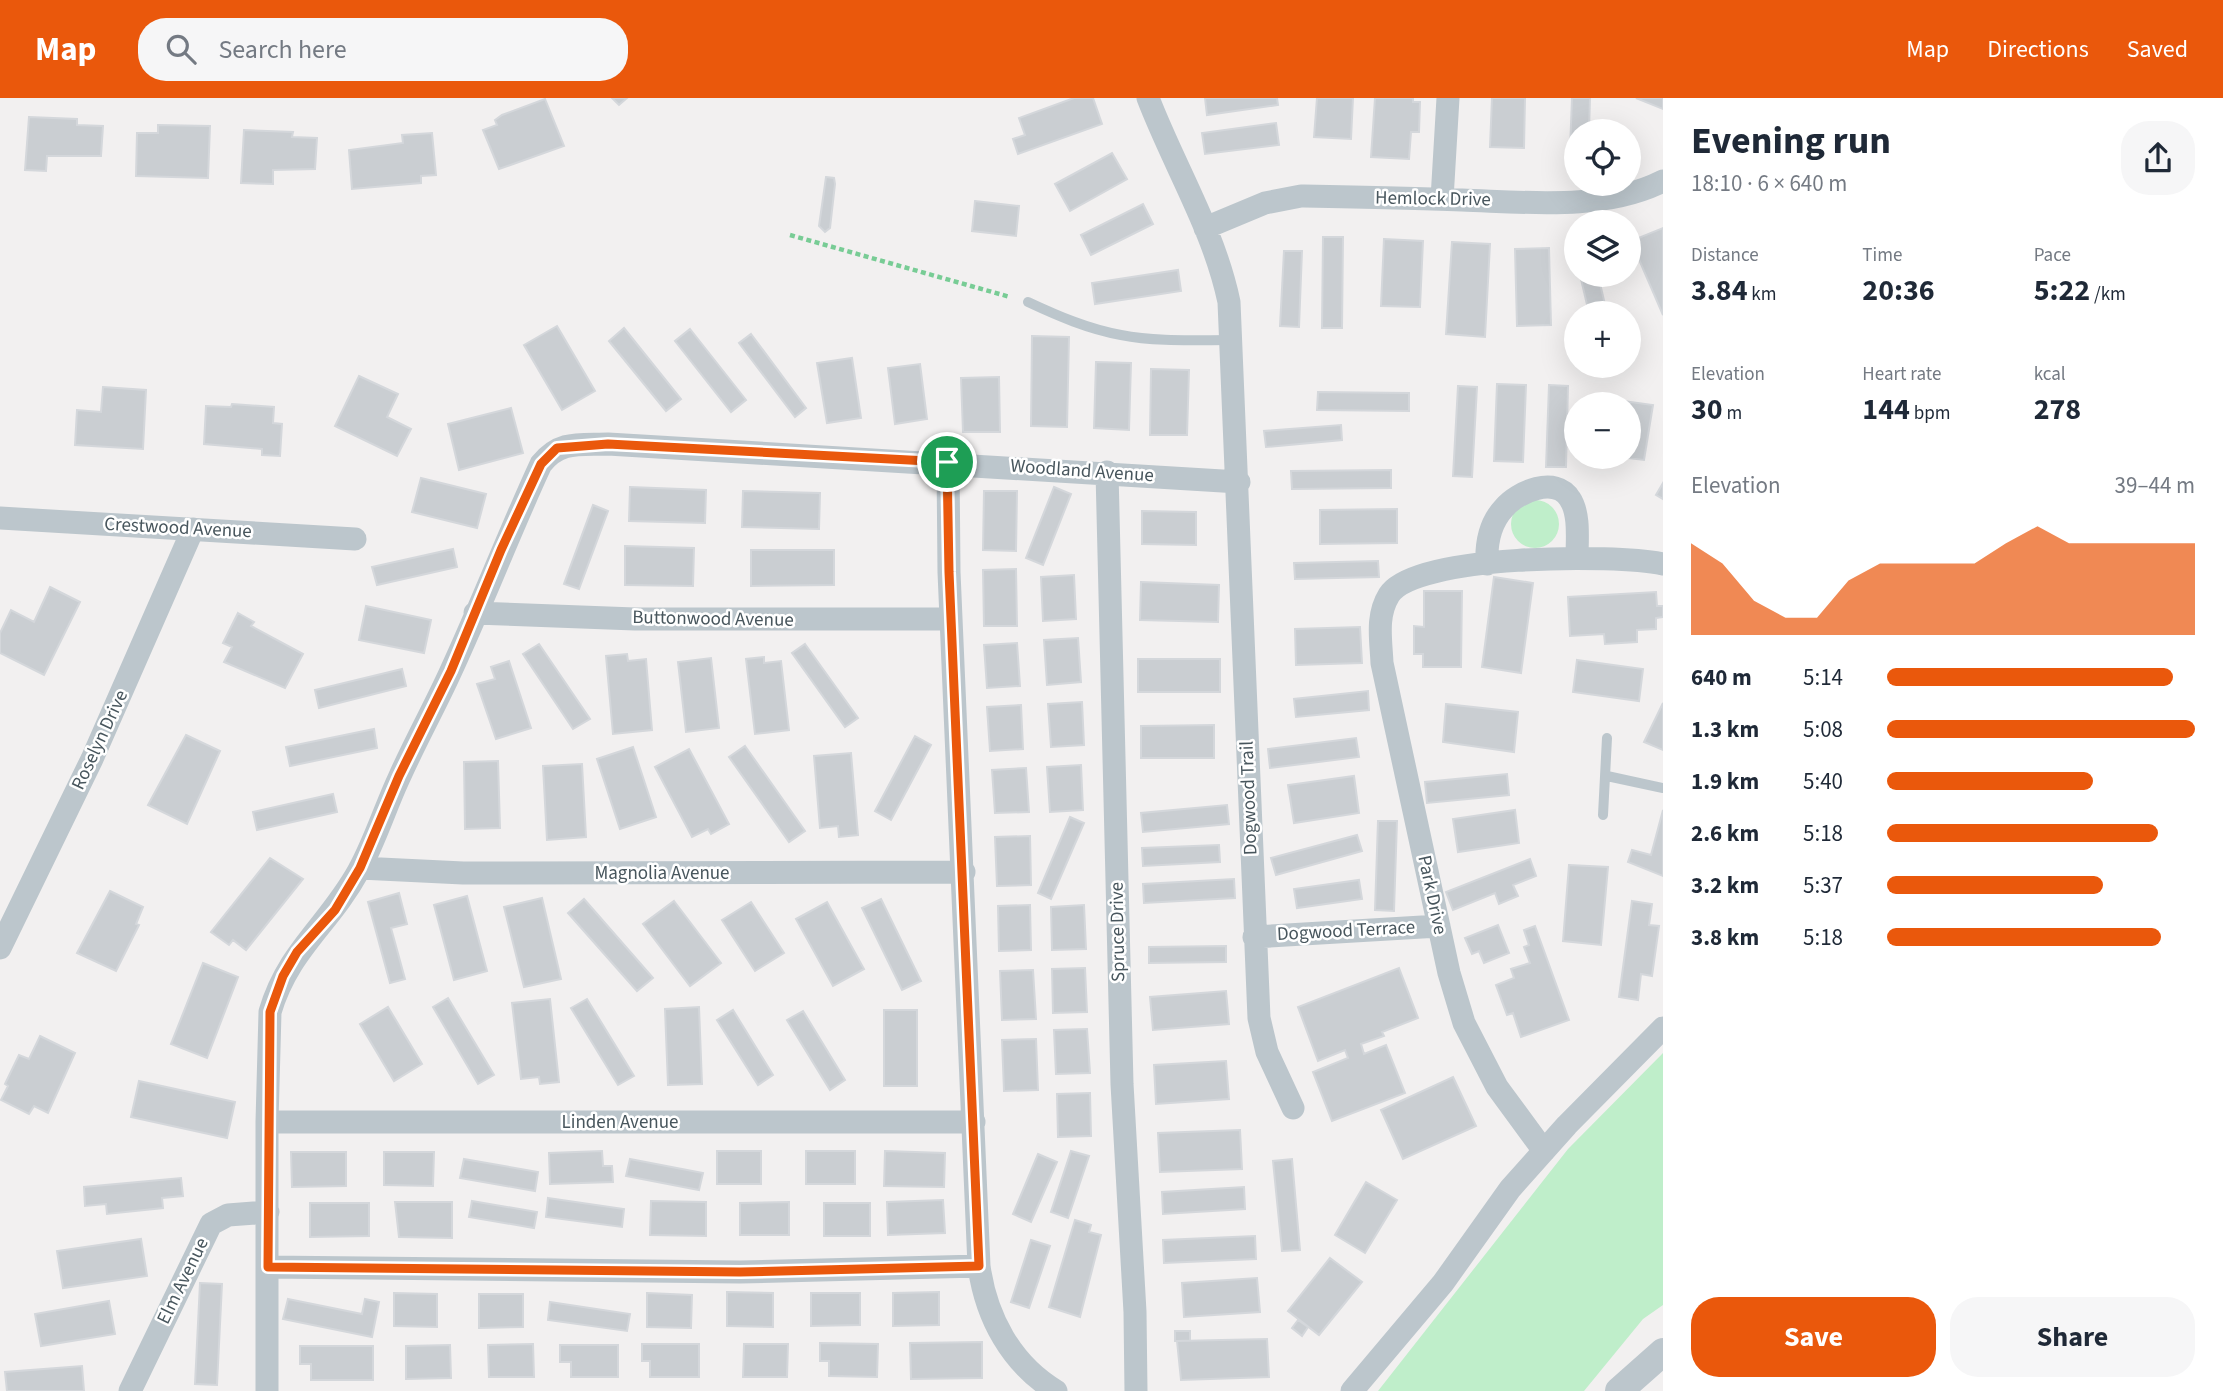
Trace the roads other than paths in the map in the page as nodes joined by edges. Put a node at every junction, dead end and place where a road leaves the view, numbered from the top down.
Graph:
1 (1148, 98) edge
2 (1448, 98) edge
3 (1663, 181) edge
4 (1441, 199) junction
5 (1205, 228) junction
6 (1028, 302) road end
7 (1230, 340) junction
8 (947, 462) junction
9 (1107, 472) junction
10 (1239, 482) junction
11 (0, 518) edge
12 (193, 529) junction
13 (355, 539) dead end
14 (1577, 558) junction
15 (1488, 564) junction
16 (1663, 564) edge
17 (475, 613) junction
18 (951, 619) junction
19 (1607, 738) dead end
20 (1607, 776) junction
21 (1663, 788) edge
22 (1602, 816) dead end
23 (360, 868) junction
24 (964, 872) junction
25 (1439, 926) junction
26 (1254, 937) junction
27 (0, 948) edge
28 (1663, 1028) edge
29 (1293, 1108) dead end
30 (267, 1122) junction
31 (974, 1122) junction
32 (1544, 1151) junction
33 (268, 1212) junction
34 (979, 1266) junction
35 (268, 1267) junction
36 (1663, 1352) edge
37 (130, 1391) edge
38 (267, 1391) edge
39 (1056, 1391) edge
40 (1136, 1391) edge
41 (1352, 1391) edge
42 (1619, 1391) edge

1 - 5 street
2 - 4 street
3 - 4 street, Hemlock Drive
4 - 5 street, Hemlock Drive
5 - 7 street
6 - 7 lane
7 - 10 street
8 - 9 street, Woodland Avenue
8 - 17 street, Woodland Avenue
8 - 18 street
9 - 10 street, Woodland Avenue
9 - 40 street, Spruce Drive
10 - 26 street, Dogwood Trail
11 - 12 street, Crestwood Avenue
12 - 13 street, Crestwood Avenue
12 - 27 street, Roselyn Drive
14 - 15 street, Park Drive
14 - 15 street
14 - 16 street, Park Drive
15 - 25 street, Park Drive
17 - 18 street, Buttonwood Avenue
17 - 23 street, Woodland Avenue
18 - 24 street
19 - 20 lane
20 - 21 lane
20 - 22 lane
23 - 24 street, Magnolia Avenue
23 - 30 street, Woodland Avenue
24 - 31 street
25 - 26 street, Dogwood Terrace
25 - 32 street, Park Drive
26 - 29 street, Dogwood Trail
28 - 32 street
30 - 31 street, Linden Avenue
30 - 33 street, Woodland Avenue
31 - 34 street
32 - 41 street
33 - 35 street, Woodland Avenue
33 - 37 street, Elm Avenue
34 - 35 street
34 - 39 street
35 - 38 street, Woodland Avenue
36 - 42 street

